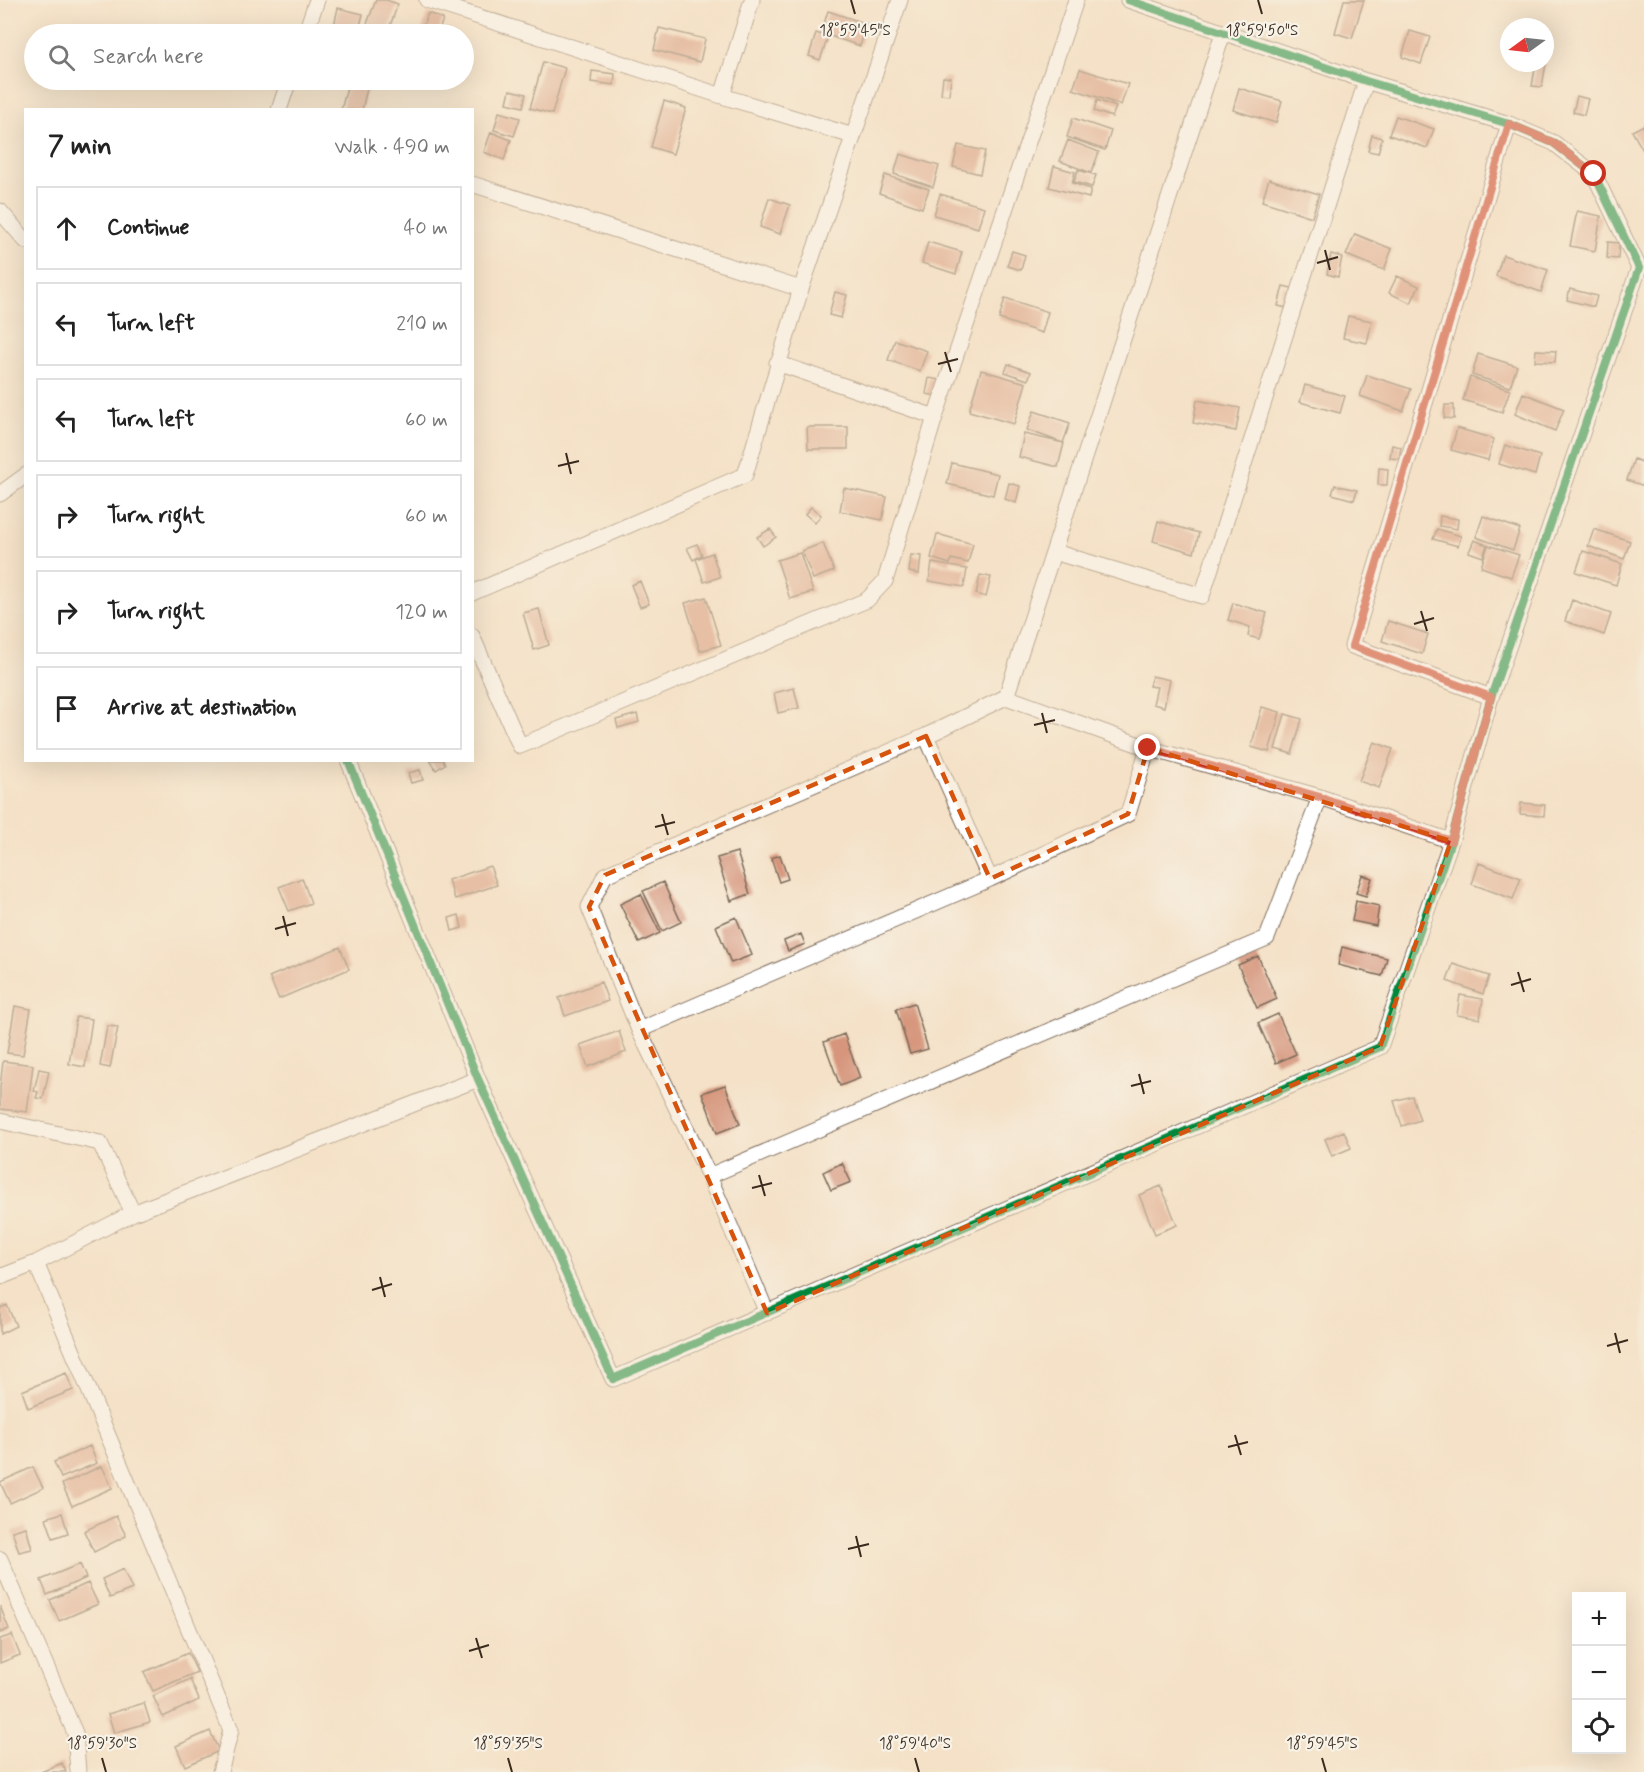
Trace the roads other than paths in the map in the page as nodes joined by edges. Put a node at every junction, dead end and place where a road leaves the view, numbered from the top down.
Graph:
1 (317, 0) edge
2 (426, 0) edge
3 (752, 0) edge
4 (900, 0) edge
5 (1076, 0) edge
6 (1128, 0) edge
7 (309, 24) edge
8 (1223, 33) junction
9 (1366, 81) junction
10 (286, 90) edge
11 (722, 96) junction
12 (280, 108) edge
13 (1509, 124) junction
14 (853, 136) junction
15 (474, 185) edge
16 (0, 211) edge
17 (24, 239) edge
18 (801, 289) junction
19 (777, 363) junction
20 (935, 417) junction
21 (24, 476) edge
22 (0, 494) edge
23 (1054, 552) junction
24 (474, 592) edge
25 (474, 641) edge
26 (1006, 697) junction
27 (1491, 697) junction
28 (926, 736) junction
29 (1148, 748) junction
30 (349, 762) edge
31 (1320, 797) junction
32 (1451, 841) junction
33 (990, 879) junction
34 (639, 1030) junction
35 (478, 1079) junction
36 (0, 1121) edge
37 (709, 1176) junction
38 (133, 1213) junction
39 (36, 1263) junction
40 (0, 1277) edge
41 (767, 1313) junction
42 (0, 1559) edge
43 (78, 1772) edge
44 (220, 1772) edge

1 - 7 street
2 - 11 street
3 - 11 street
4 - 14 street
5 - 20 street
6 - 8 street
8 - 9 street
8 - 23 street
9 - 13 street
9 - 23 street
10 - 12 street
11 - 14 street
13 - 27 street
13 - 27 street
14 - 18 street
15 - 18 street
16 - 17 street
18 - 19 street
19 - 20 street
19 - 24 street
20 - 25 street
21 - 22 street
23 - 26 street
26 - 28 street
26 - 29 street
27 - 32 street
28 - 33 street
28 - 34 street
29 - 31 street
29 - 33 street
30 - 35 street
31 - 32 street
31 - 37 street
32 - 41 street
33 - 34 street
34 - 37 street
35 - 38 street
35 - 41 street
36 - 38 street
37 - 41 street
38 - 39 street
39 - 40 street
39 - 44 street
42 - 43 street

